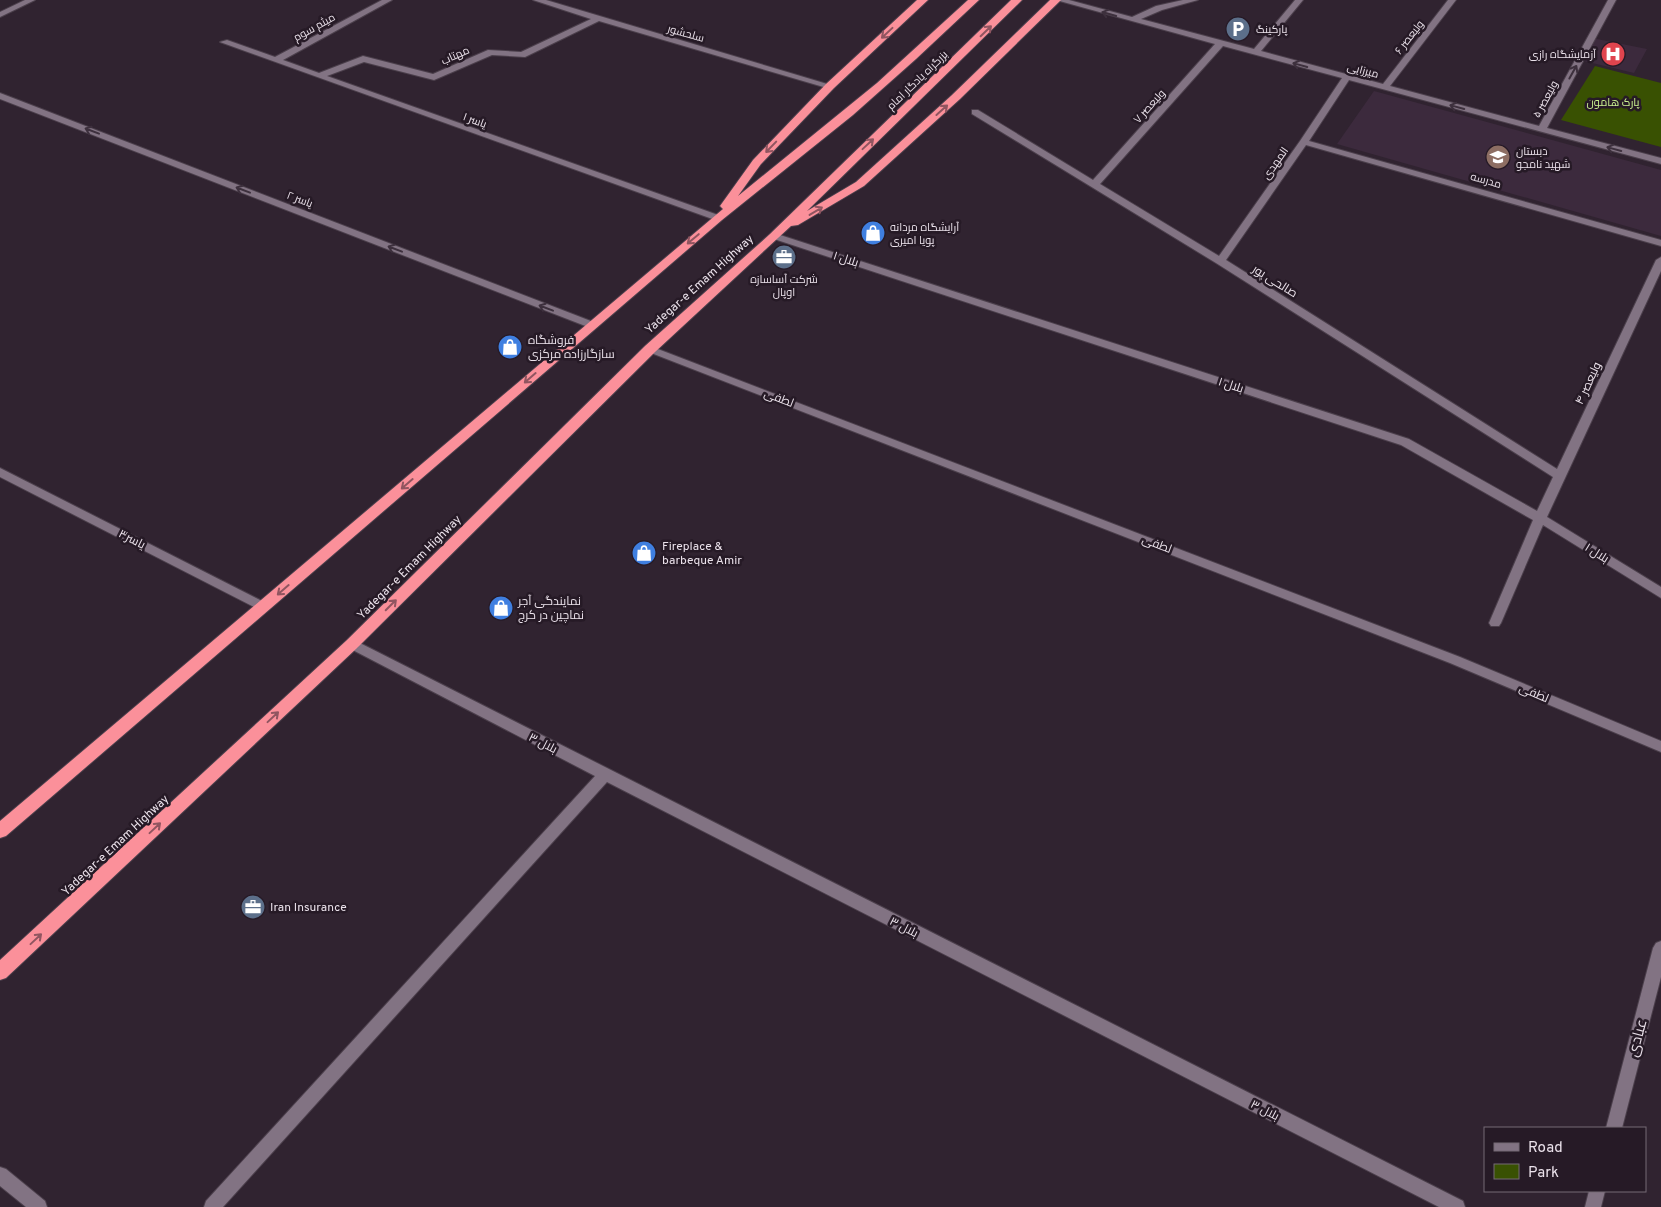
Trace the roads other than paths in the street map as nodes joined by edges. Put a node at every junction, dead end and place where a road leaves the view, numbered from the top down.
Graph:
1 (31, 0) edge
2 (388, 0) edge
3 (537, 0) edge
4 (920, 0) edge
5 (974, 0) edge
6 (1017, 0) edge
7 (1058, 0) edge
8 (1194, 0) edge
9 (1299, 0) edge
10 (1452, 0) edge
11 (1612, 0) edge
12 (0, 15) edge
13 (598, 19) junction
14 (1132, 20) junction
15 (224, 42) dead end
16 (1221, 43) junction
17 (1255, 53) junction
18 (277, 60) junction
19 (320, 76) junction
20 (1346, 78) junction
21 (830, 86) junction
22 (1384, 88) junction
23 (0, 96) edge
24 (975, 112) dead end
25 (1541, 130) junction
26 (1304, 142) junction
27 (1661, 161) edge
28 (1094, 185) junction
29 (718, 218) junction
30 (774, 236) junction
31 (1661, 243) edge
32 (1661, 260) edge
33 (1220, 261) junction
34 (592, 325) junction
35 (650, 348) junction
36 (0, 472) edge
37 (1560, 476) junction
38 (1540, 518) junction
39 (1661, 594) edge
40 (264, 607) junction
41 (1495, 623) dead end
42 (352, 644) junction
43 (1661, 747) edge
44 (605, 776) junction
45 (0, 831) edge
46 (1661, 949) edge
47 (0, 972) edge
48 (1614, 1127) edge
49 (0, 1175) edge
50 (1597, 1192) edge
51 (39, 1207) edge
52 (212, 1207) edge
53 (1457, 1207) edge
54 (1593, 1207) edge

1 - 12 street
2 - 18 street, میثم سوم
3 - 13 street, سلحشور
4 -> 21 highway
5 - 29 highway
30 -> 6 highway, Yadegar-e Emam Highway
14 -> 7 street, میرزایی
30 -> 7 highway
8 - 14 street
9 - 17 street
10 - 22 street, ولیعصر ۶
25 -> 11 street, ولیعصر ۵
13 - 19 street, مهتاب
13 - 21 street, سلحشور
14 - 16 street, میرزایی
15 - 18 street, یاسر ۱
16 - 17 street, میرزایی
16 - 28 street, ولیعصر ۷
20 -> 17 street, میرزایی
18 - 19 street, یاسر ۱
19 - 29 street, یاسر ۱
20 - 22 street, میرزایی
20 - 26 street, المهدی
21 -> 29 highway
25 -> 22 street, میرزایی
34 -> 23 street, یاسر ۲
24 - 28 street, صالحی پور
27 -> 25 street, میرزایی
26 - 31 street, مدرسه
26 - 33 street, المهدی
28 - 33 street, صالحی پور
29 -> 34 highway
30 - 35 highway, Yadegar-e Emam Highway
30 - 38 street, بلال ۱
32 - 37 street, ولیعصر ۴
33 - 37 street, صالحی پور
34 -> 40 highway
42 -> 35 highway, Yadegar-e Emam Highway
35 - 43 street, لطفی
36 - 40 street, یاسر۳
37 - 38 street, ولیعصر ۴
38 - 39 street, بلال ۱
38 - 41 street, ولیعصر ۴
40 - 45 highway
42 - 44 street, بلال ۳
47 -> 42 highway, Yadegar-e Emam Highway
44 - 52 street
44 - 53 street, بلال ۳
46 - 48 street, عبادی
49 - 51 street
50 - 54 street

